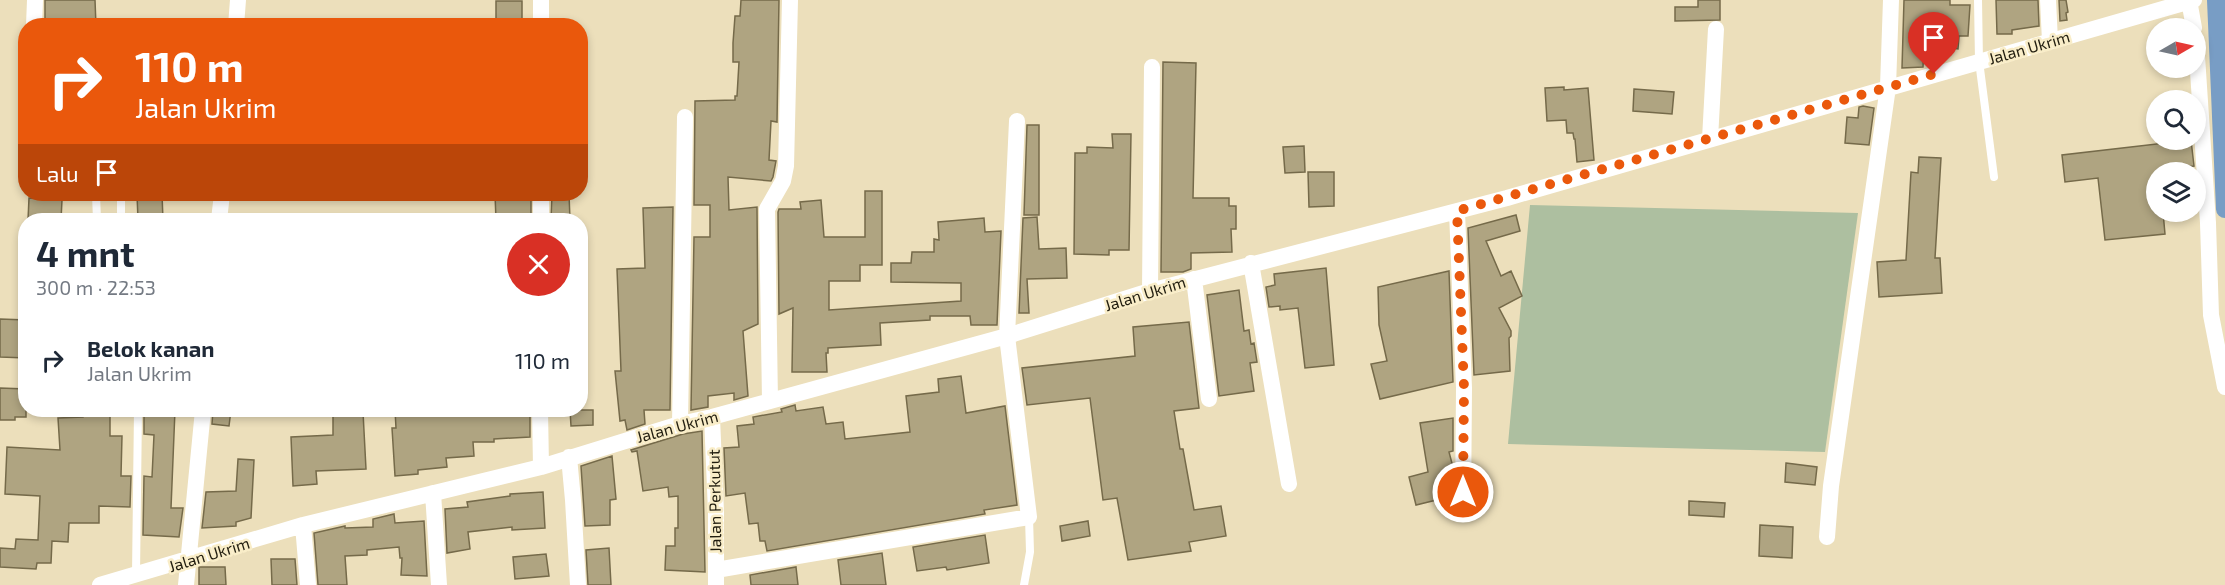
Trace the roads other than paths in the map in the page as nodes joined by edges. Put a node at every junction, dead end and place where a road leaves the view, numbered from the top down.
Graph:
1 (34, 0) edge
2 (238, 0) edge
3 (541, 0) edge
4 (790, 0) edge
5 (1891, 0) edge
6 (1978, 0) edge
7 (2048, 0) edge
8 (2191, 0) edge
9 (34, 18) edge
10 (237, 18) edge
11 (541, 18) edge
12 (2193, 18) edge
13 (1716, 30) dead end
14 (2050, 41) junction
15 (1979, 61) junction
16 (1152, 67) dead end
17 (2199, 78) edge
18 (1888, 87) junction
19 (685, 117) dead end
20 (1017, 121) dead end
21 (1710, 139) junction
22 (1994, 177) dead end
23 (1457, 211) junction
24 (1251, 263) junction
25 (1194, 279) junction
26 (1150, 291) junction
27 (1007, 336) junction
28 (2225, 387) edge
29 (1209, 399) dead end
30 (770, 401) junction
31 (138, 417) edge
32 (202, 417) edge
33 (540, 417) edge
34 (712, 417) junction
35 (680, 423) junction
36 (569, 457) junction
37 (541, 466) junction
38 (1289, 484) dead end
39 (433, 493) junction
40 (1463, 513) dead end
41 (1029, 517) junction
42 (303, 525) junction
43 (1827, 537) dead end
44 (187, 561) junction
45 (136, 575) junction
46 (716, 577) edge
47 (100, 585) edge
48 (186, 585) edge
49 (308, 585) edge
50 (439, 585) edge
51 (578, 585) edge
52 (1024, 585) edge

1 - 9 street
2 - 10 street
3 - 11 street
4 - 30 street
5 - 18 street
6 - 15 lane
7 - 14 street
8 - 12 street
8 - 14 street, Jalan Ukrim
13 - 21 street
14 - 15 street, Jalan Ukrim
15 - 18 street, Jalan Ukrim
15 - 22 lane
16 - 26 street
17 - 28 street
18 - 21 street, Jalan Ukrim
18 - 43 street
19 - 35 street
20 - 27 street
21 - 23 street, Jalan Ukrim
23 - 24 street, Jalan Ukrim
23 - 40 street
24 - 25 street, Jalan Ukrim
24 - 38 street
25 - 26 street, Jalan Ukrim
25 - 29 street
26 - 27 street, Jalan Ukrim
27 - 30 street, Jalan Ukrim
27 - 41 street
30 - 34 street, Jalan Ukrim
31 - 45 lane
32 - 44 street
33 - 37 street
34 - 35 street, Jalan Ukrim
34 - 46 street, Jalan Perkutut
35 - 36 street, Jalan Ukrim
36 - 37 street, Jalan Ukrim
36 - 51 street
37 - 39 street, Jalan Ukrim
39 - 42 street, Jalan Ukrim
39 - 50 street
41 - 46 street
41 - 52 lane
42 - 44 street, Jalan Ukrim
42 - 49 street
44 - 45 street, Jalan Ukrim
44 - 48 street
45 - 47 street, Jalan Ukrim

